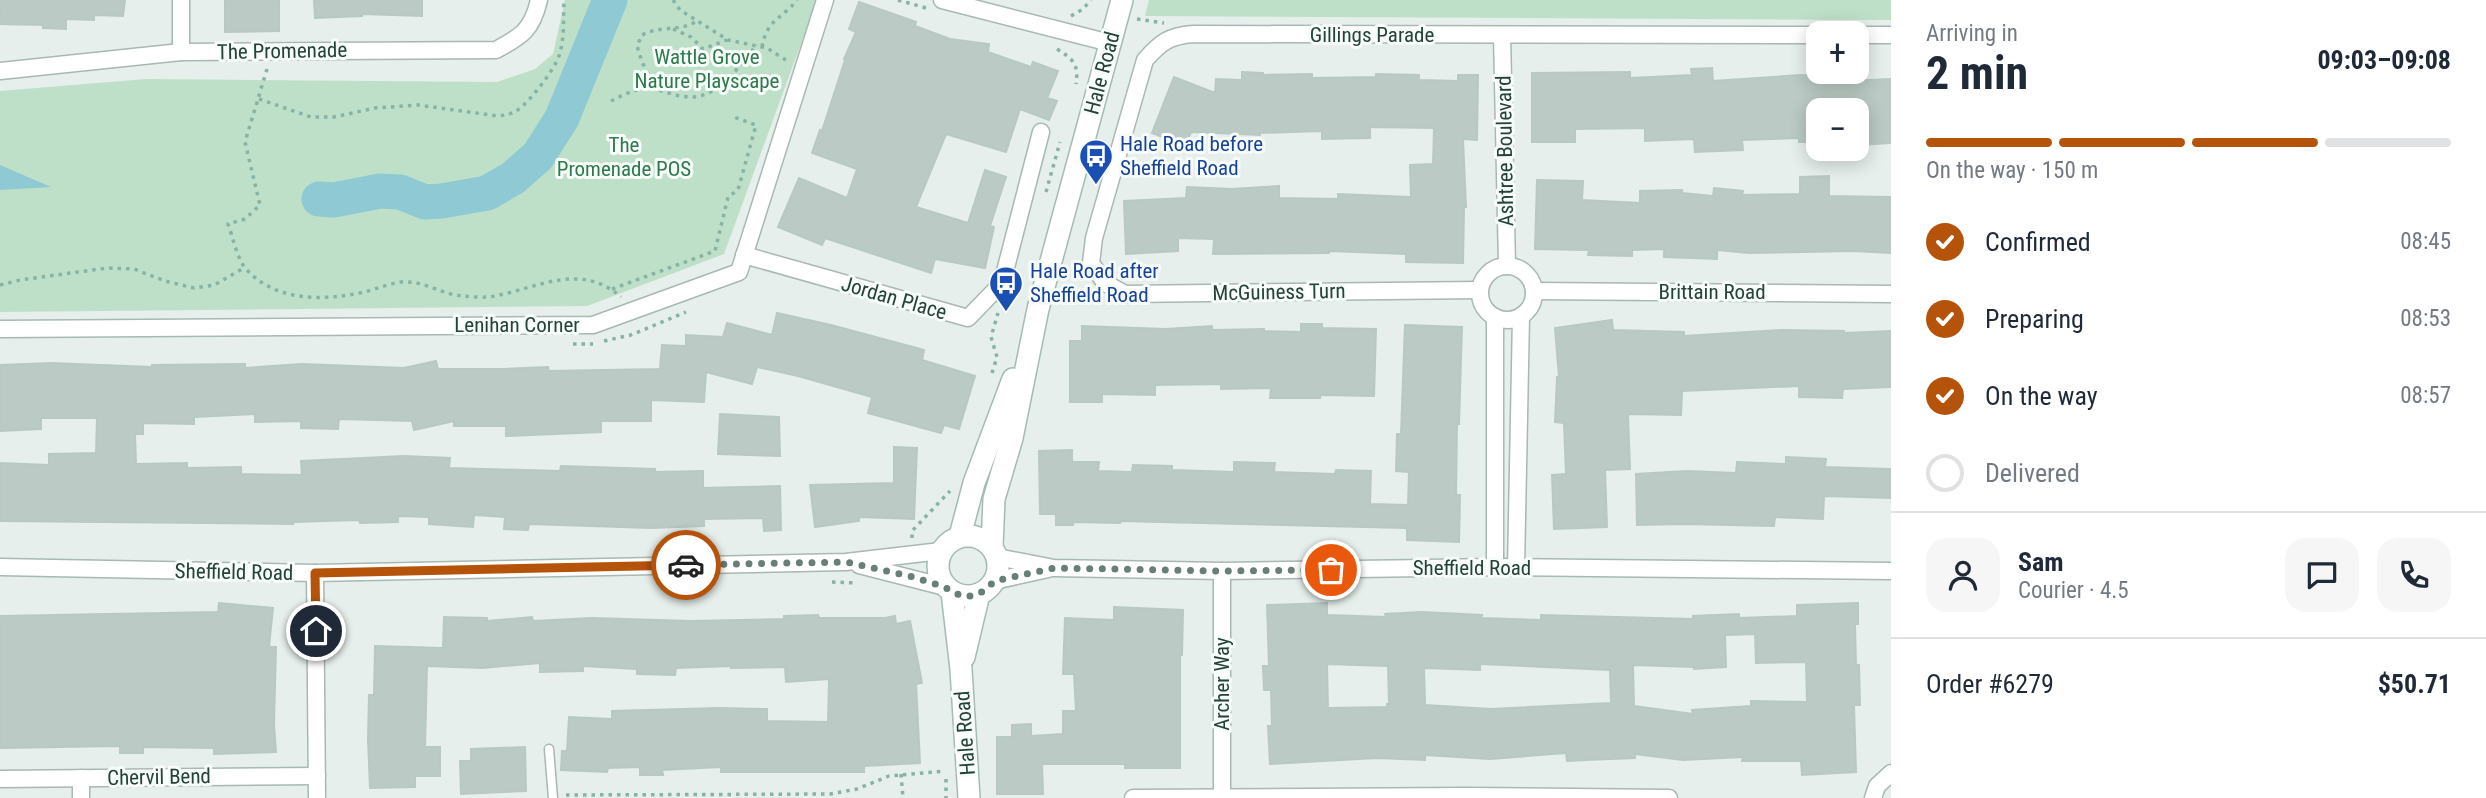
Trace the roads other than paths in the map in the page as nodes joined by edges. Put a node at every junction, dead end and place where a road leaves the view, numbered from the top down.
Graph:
1 (181, 0) edge
2 (539, 0) edge
3 (825, 0) edge
4 (943, 0) edge
5 (1122, 0) edge
6 (1502, 35) junction
7 (1806, 35) edge
8 (1869, 35) edge
9 (1891, 35) edge
10 (1110, 43) junction
11 (181, 52) junction
12 (0, 71) edge
13 (1041, 132) dead end
14 (744, 255) junction
15 (1091, 263) joint
16 (1507, 266) junction
17 (1480, 290) junction
18 (1534, 291) junction
19 (1891, 293) edge
20 (1038, 309) junction
21 (1521, 316) junction
22 (1495, 317) junction
23 (0, 329) edge
24 (1496, 377) junction
25 (1518, 378) junction
26 (1497, 478) junction
27 (1517, 478) junction
28 (960, 536) junction
29 (941, 551) junction
30 (994, 552) junction
31 (846, 562) junction
32 (0, 567) edge
33 (1495, 567) junction
34 (1054, 568) junction
35 (1516, 568) junction
36 (1222, 571) junction
37 (1891, 571) edge
38 (315, 573) junction
39 (987, 588) junction
40 (948, 589) junction
41 (961, 669) junction
42 (549, 749) dead end
43 (1891, 774) edge
44 (317, 776) junction
45 (81, 778) junction
46 (0, 779) edge
47 (552, 796) edge
48 (1222, 797) edge
49 (1465, 797) edge
50 (81, 798) edge
51 (317, 798) edge
52 (969, 798) edge
53 (1133, 798) edge
54 (1669, 798) edge
55 (1873, 798) edge

1 - 11 street
2 - 11 street, The Promenade
3 - 14 street, Lenihan Corner
4 - 10 street
5 - 10 main road, Hale Road
6 - 7 street, Gillings Parade
6 - 15 street, Gillings Parade
6 - 16 street, Ashtree Boulevard
8 - 9 street
10 - 20 main road, Hale Road
11 - 12 street, The Promenade
13 - 14 street, Jordan Place
14 - 23 street, Lenihan Corner
15 - 17 street, McGuiness Turn
16 - 17 street
16 - 18 street
17 - 22 street
18 - 19 street, Brittain Road
18 - 21 street
20 - 28 main road, Hale Road
20 - 30 main road, Hale Road
21 - 22 street
21 - 25 street
22 - 24 street
24 - 25 street
24 - 26 street
25 - 27 street
26 - 27 street
26 - 33 street
27 - 35 street
28 - 29 main road
28 - 30 main road
29 - 31 street, Sheffield Road
29 - 40 main road
30 - 34 street, Sheffield Road
30 - 39 main road
31 - 38 street, Sheffield Road
31 - 40 street, Sheffield Road
32 - 38 street, Sheffield Road
33 - 35 street, Sheffield Road
33 - 36 street, Sheffield Road
34 - 36 street, Sheffield Road
34 - 39 street, Sheffield Road
35 - 37 street, Sheffield Road
36 - 48 street, Archer Way
38 - 44 street
39 - 40 main road
39 - 41 main road, Hale Road
40 - 41 main road, Hale Road
41 - 52 main road, Hale Road
42 - 47 lane
43 - 55 street
44 - 45 street, Chervil Bend
44 - 51 street
45 - 46 street, Chervil Bend
45 - 50 street
48 - 49 street
48 - 53 street
49 - 54 street

